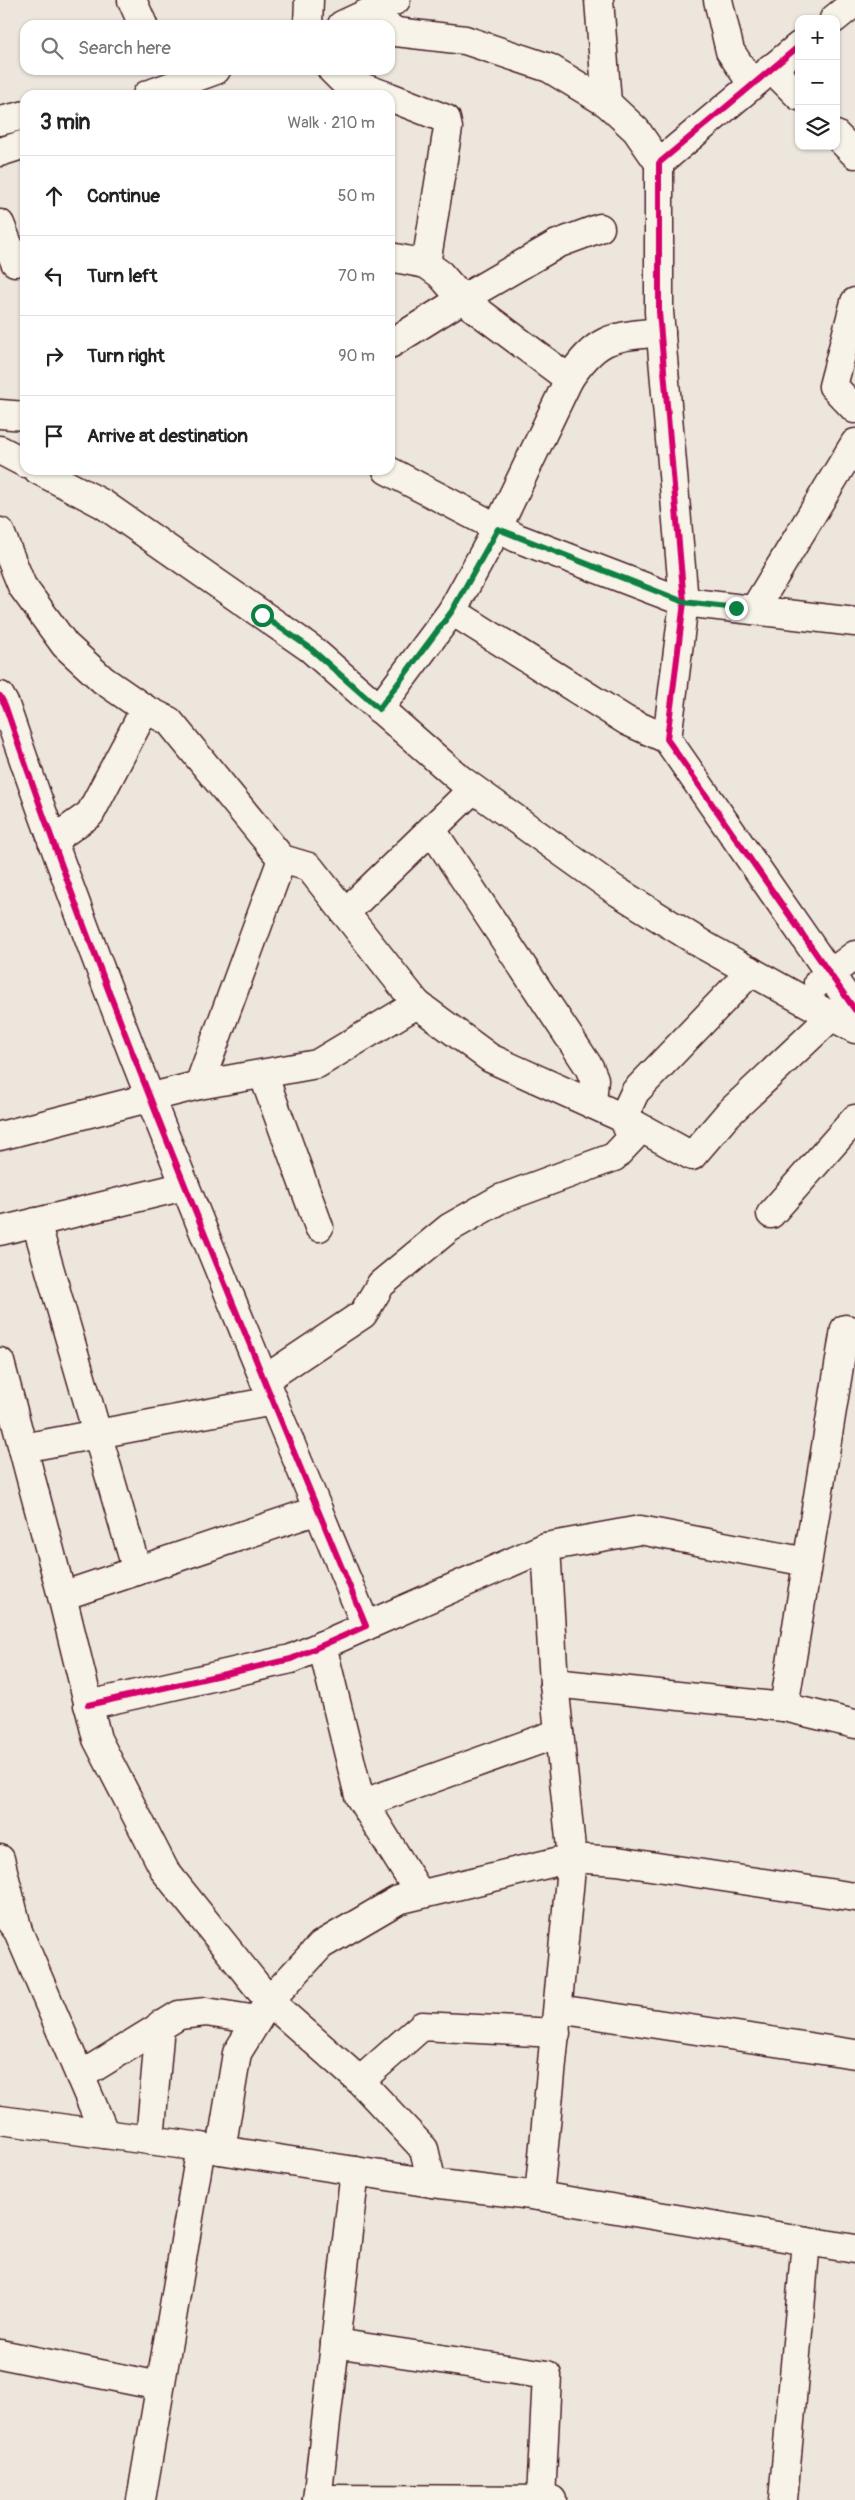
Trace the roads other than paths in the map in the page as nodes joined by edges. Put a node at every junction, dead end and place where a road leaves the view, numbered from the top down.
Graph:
1 (132, 0) edge
2 (309, 0) edge
3 (396, 0) edge
4 (599, 0) edge
5 (718, 0) edge
6 (141, 20) edge
7 (308, 20) edge
8 (383, 20) edge
9 (395, 31) edge
10 (795, 49) edge
11 (337, 75) edge
12 (762, 76) junction
13 (210, 80) edge
14 (170, 84) edge
15 (157, 90) edge
16 (370, 90) edge
17 (795, 94) edge
18 (395, 99) edge
19 (607, 103) junction
20 (20, 116) edge
21 (0, 121) edge
22 (840, 139) edge
23 (20, 146) edge
24 (0, 152) edge
25 (855, 154) edge
26 (659, 163) junction
27 (0, 224) edge
28 (600, 228) dead end
29 (395, 258) edge
30 (13, 261) edge
31 (426, 264) junction
32 (462, 299) junction
33 (855, 302) edge
34 (661, 332) junction
35 (395, 341) edge
36 (570, 379) junction
37 (855, 408) edge
38 (0, 414) edge
39 (20, 416) edge
40 (855, 443) edge
41 (0, 450) edge
42 (20, 460) edge
43 (395, 474) edge
44 (48, 475) edge
45 (498, 529) junction
46 (0, 532) edge
47 (684, 602) junction
48 (754, 610) junction
49 (452, 611) junction
50 (855, 622) edge
51 (0, 696) edge
52 (145, 709) junction
53 (379, 709) junction
54 (667, 739) junction
55 (474, 789) junction
56 (432, 830) junction
57 (52, 841) junction
58 (282, 859) junction
59 (345, 913) junction
60 (855, 955) edge
61 (751, 971) junction
62 (831, 973) junction
63 (799, 998) junction
64 (417, 1004) junction
65 (847, 1018) edge
66 (263, 1074) junction
67 (199, 1085) junction
68 (150, 1098) junction
69 (592, 1104) junction
70 (623, 1118) junction
71 (855, 1119) edge
72 (0, 1136) edge
73 (185, 1186) junction
74 (772, 1214) dead end
75 (36, 1222) junction
76 (319, 1227) dead end
77 (0, 1231) edge
78 (855, 1331) edge
79 (0, 1362) edge
80 (268, 1390) junction
81 (97, 1434) junction
82 (23, 1448) junction
83 (318, 1510) junction
84 (546, 1547) junction
85 (807, 1562) junction
86 (137, 1571) junction
87 (62, 1596) junction
88 (366, 1626) junction
89 (322, 1645) junction
90 (554, 1683) junction
91 (88, 1705) junction
92 (784, 1707) junction
93 (855, 1724) edge
94 (559, 1733) junction
95 (364, 1802) junction
96 (0, 1858) edge
97 (572, 1858) junction
98 (420, 1894) junction
99 (855, 1897) edge
100 (0, 1908) edge
101 (18, 1931) junction
102 (263, 2010) junction
103 (557, 2021) junction
104 (160, 2025) junction
105 (855, 2054) edge
106 (80, 2076) junction
107 (360, 2081) junction
108 (0, 2120) edge
109 (105, 2134) junction
110 (150, 2140) junction
111 (211, 2149) junction
112 (355, 2171) junction
113 (432, 2183) junction
114 (539, 2196) junction
115 (806, 2241) junction
116 (855, 2249) edge
117 (335, 2343) junction
118 (0, 2354) edge
119 (160, 2386) junction
120 (317, 2499) edge
121 (141, 2500) edge
122 (546, 2500) edge
123 (783, 2500) edge

1 - 6 street
2 - 7 street
3 - 8 street
4 - 19 street
5 - 12 street
9 - 19 street
10 - 12 street
11 - 16 street
12 - 17 street
12 - 26 street
13 - 14 street
14 - 15 street
18 - 31 street
19 - 26 street
20 - 21 street
22 - 25 street
23 - 24 street
26 - 34 street
27 - 30 street
28 - 32 street
29 - 31 street
31 - 32 street
32 - 35 street
32 - 36 street
33 - 37 street
34 - 36 street
34 - 47 street
36 - 45 street
38 - 39 street
40 - 48 street
41 - 42 street
43 - 45 street
44 - 53 street
45 - 47 street
45 - 49 street
46 - 52 street
47 - 48 street
47 - 54 street
48 - 50 street
49 - 53 street
49 - 54 street
51 - 57 street
52 - 57 street
52 - 58 street
53 - 55 street
54 - 62 street
55 - 56 street
55 - 61 street
56 - 59 street
56 - 69 street
57 - 68 street
58 - 59 street
58 - 67 street
59 - 64 street
60 - 62 street
61 - 63 street
61 - 70 street
62 - 63 street
62 - 65 street
63 - 65 street
64 - 66 street
64 - 69 street
65 - 70 street
66 - 67 street
66 - 76 street
67 - 68 street
68 - 72 street
68 - 73 street
69 - 70 street
70 - 80 street
71 - 74 street
73 - 75 street
73 - 80 street
75 - 77 street
75 - 81 street
78 - 85 street
79 - 82 street
80 - 81 street
80 - 83 street
81 - 82 street
81 - 86 street
82 - 87 street
83 - 86 street
83 - 88 street
84 - 85 street
84 - 88 street
84 - 90 street
85 - 92 street
86 - 87 street
87 - 91 street
88 - 89 street
89 - 91 street
89 - 95 street
90 - 92 street
90 - 94 street
91 - 102 street
92 - 93 street
94 - 95 street
94 - 97 street
95 - 98 street
96 - 101 street
97 - 98 street
97 - 99 street
97 - 103 street
98 - 102 street
100 - 101 street
101 - 106 street
102 - 104 street
102 - 107 street
102 - 111 street
103 - 105 street
103 - 107 street
103 - 114 street
104 - 106 street
104 - 110 street
106 - 109 street
107 - 113 street
108 - 109 street
109 - 110 street
110 - 111 street
111 - 112 street
111 - 119 street
112 - 113 street
112 - 117 street
113 - 114 street
114 - 115 street
115 - 116 street
115 - 123 street
117 - 120 street
117 - 122 street
118 - 119 street
119 - 121 street
120 - 122 street

